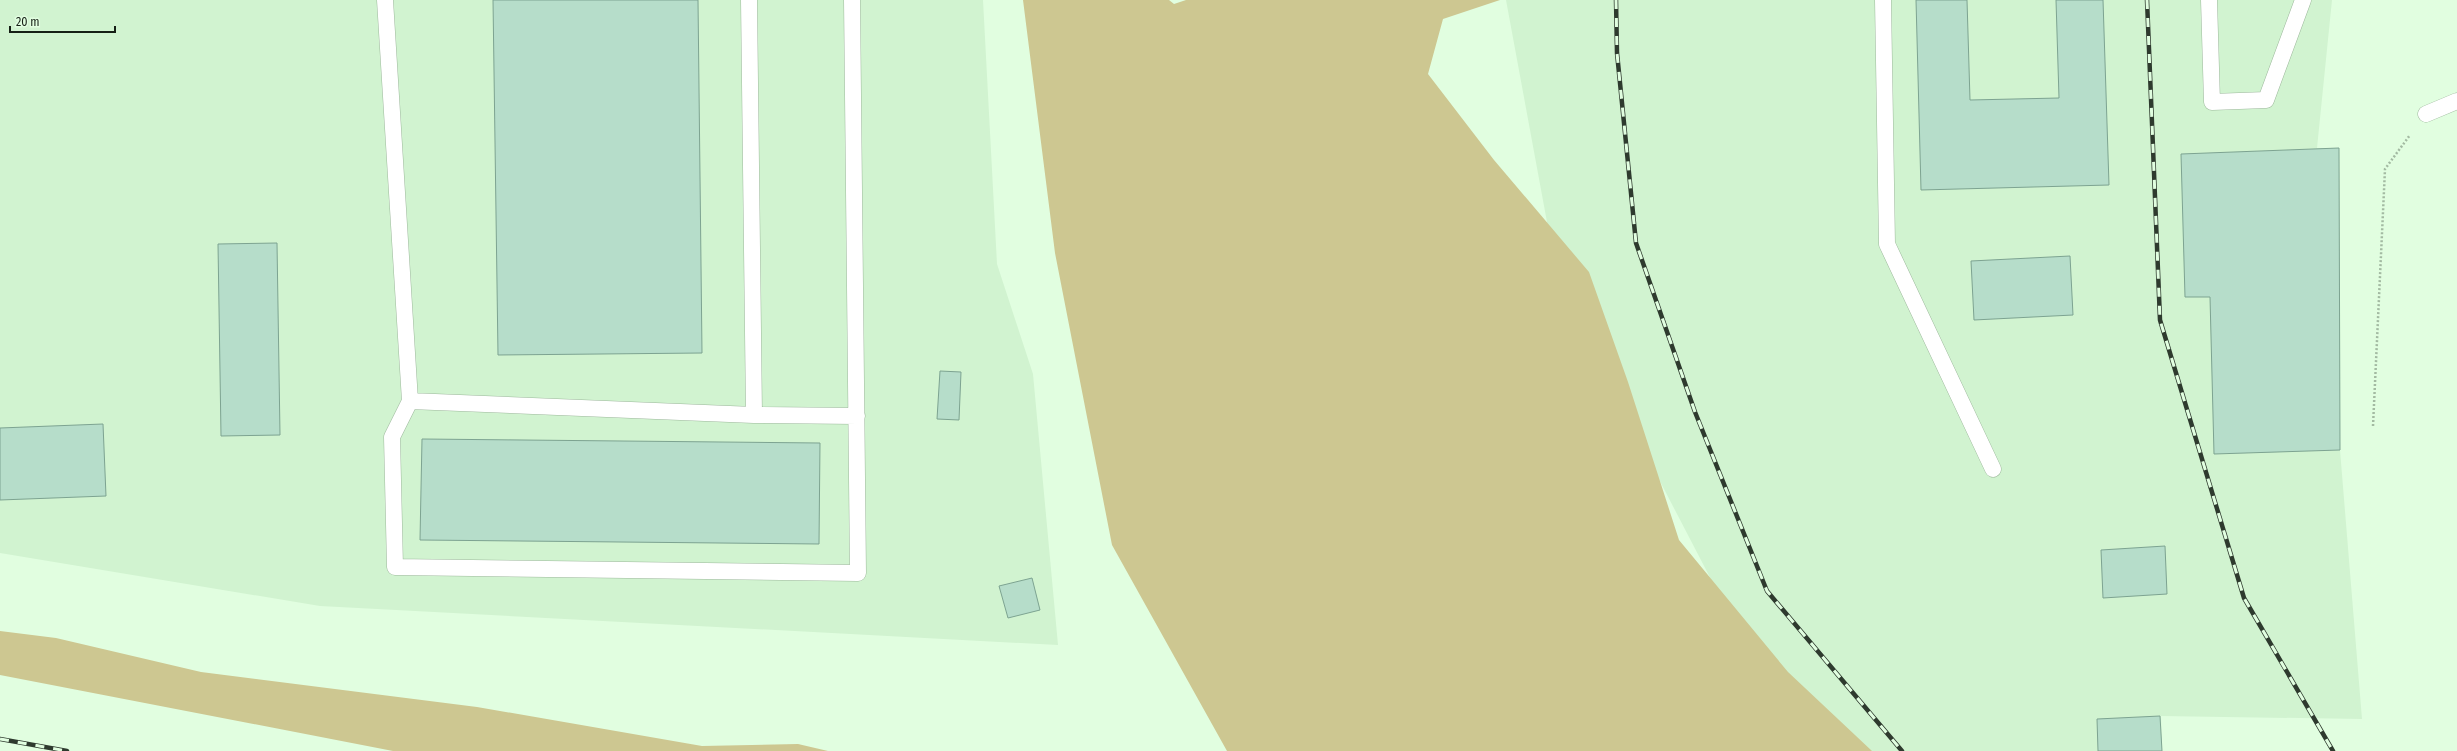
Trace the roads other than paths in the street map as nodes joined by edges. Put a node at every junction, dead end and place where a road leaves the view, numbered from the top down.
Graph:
1 (385, 0) edge
2 (749, 0) edge
3 (852, 0) edge
4 (1883, 0) edge
5 (2209, 0) edge
6 (2304, 0) edge
7 (2457, 101) edge
8 (2426, 114) road end
9 (410, 401) junction
10 (754, 415) junction
11 (857, 416) junction
12 (1993, 469) dead end

1 - 9 lane
2 - 10 lane
3 - 11 lane
4 - 12 lane
5 - 6 lane
7 - 8 lane
9 - 10 lane
9 - 11 lane
10 - 11 lane

